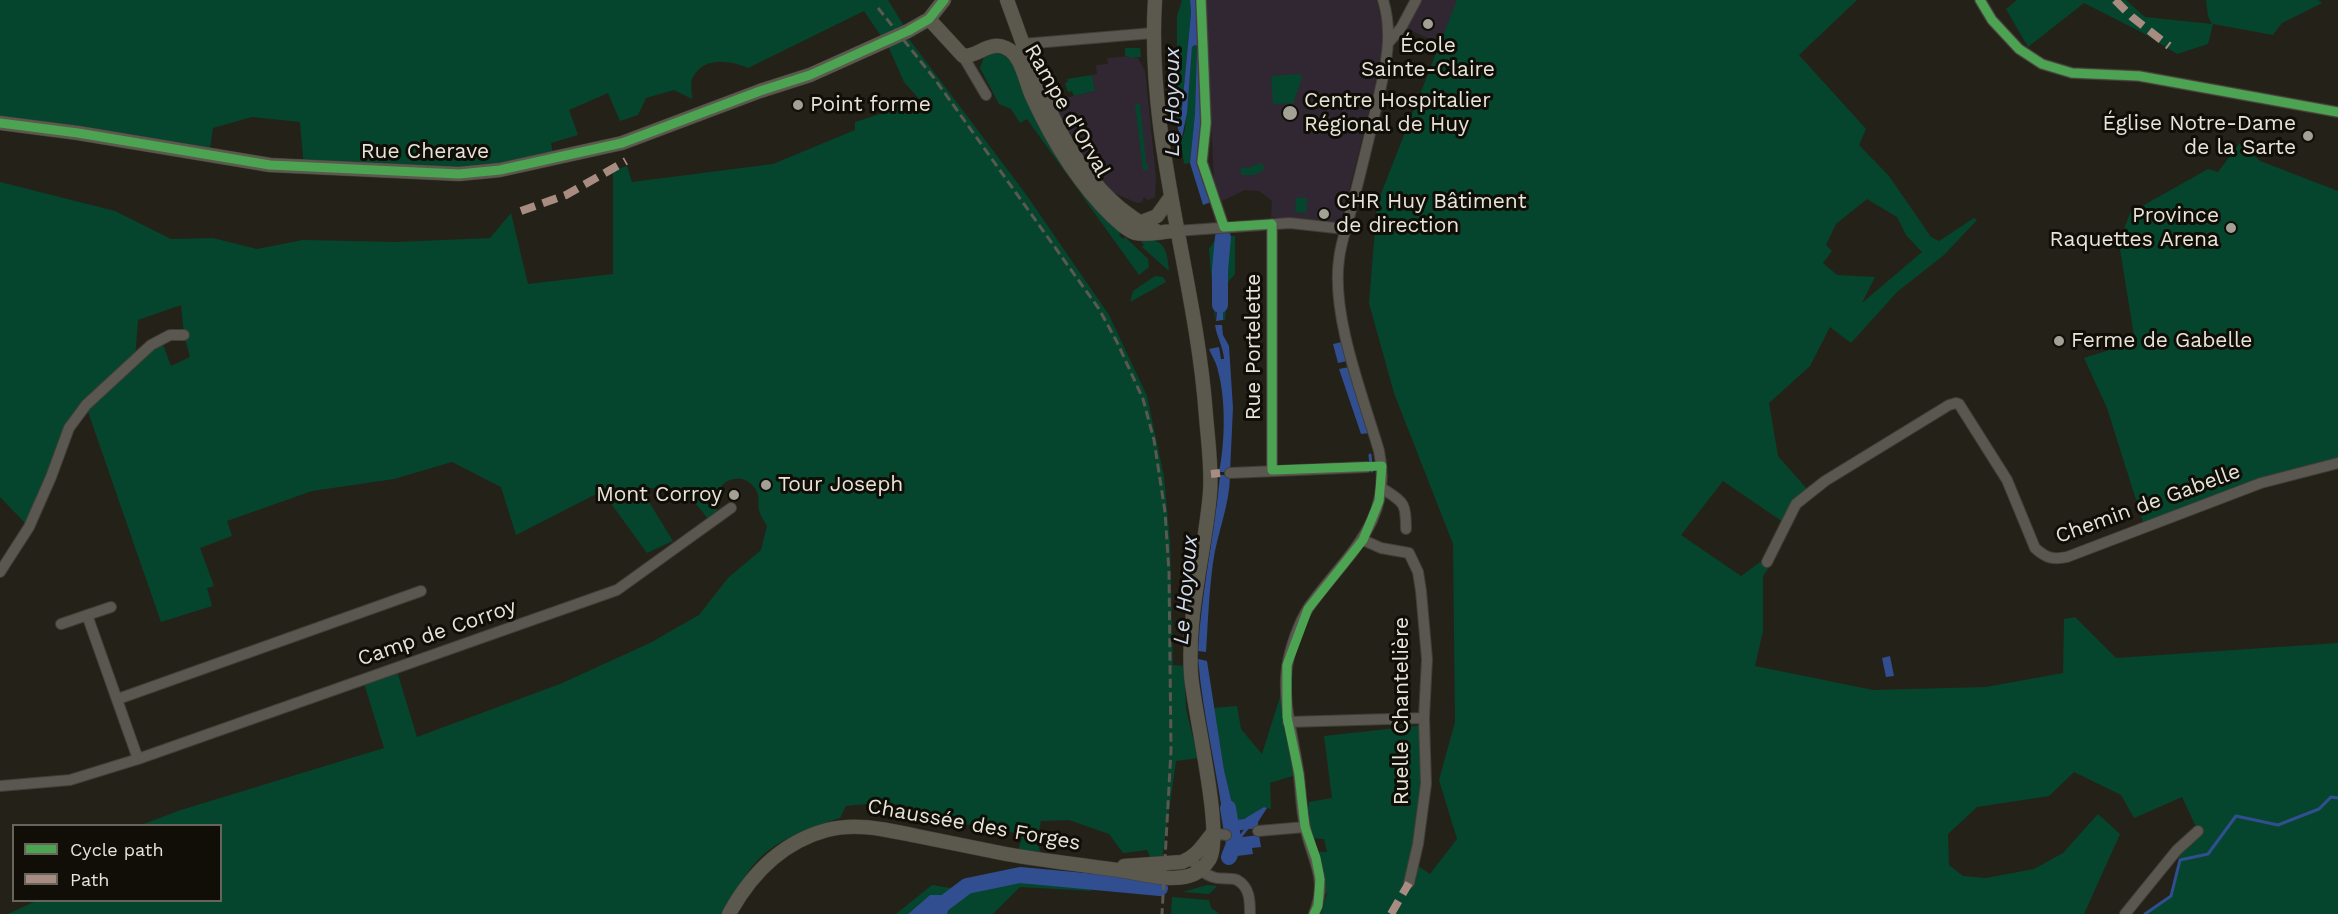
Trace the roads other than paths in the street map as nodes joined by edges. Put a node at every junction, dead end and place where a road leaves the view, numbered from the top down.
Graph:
1 (944, 0) edge
2 (1007, 0) edge
3 (1155, 0) edge
4 (1201, 0) edge
5 (1383, 0) edge
6 (1416, 0) edge
7 (1980, 0) edge
8 (929, 19) junction
9 (1153, 33) junction
10 (1389, 42) junction
11 (1023, 44) junction
12 (963, 56) junction
13 (986, 95) dead end
14 (2338, 112) edge
15 (0, 123) edge
16 (1170, 198) junction
17 (1139, 223) junction
18 (1272, 224) junction
19 (1224, 227) junction
20 (1345, 229) junction
21 (1176, 231) junction
22 (1160, 232) junction
23 (184, 335) dead end
24 (2338, 463) edge
25 (1367, 466) dead end
26 (1272, 470) junction
27 (1230, 473) dead end
28 (1382, 488) junction
29 (731, 508) dead end
30 (1406, 529) dead end
31 (1363, 540) junction
32 (1767, 562) dead end
33 (0, 572) edge
34 (421, 591) dead end
35 (111, 607) dead end
36 (87, 615) junction
37 (61, 624) dead end
38 (118, 699) junction
39 (1424, 718) junction
40 (1288, 722) junction
41 (138, 759) junction
42 (0, 786) edge
43 (1305, 827) junction
44 (1258, 831) dead end
45 (2198, 831) dead end
46 (1195, 864) junction
47 (1409, 883) dead end
48 (729, 914) edge
49 (1250, 914) edge
50 (1314, 914) edge
51 (2125, 914) edge

1 - 8 street
2 - 11 street
3 - 9 street
4 - 19 street
5 - 10 street
6 - 10 street
7 - 14 street
8 - 12 street
8 - 15 street, Rue Cherave
9 - 11 street
9 - 16 street
10 - 20 street
11 - 17 street
12 - 13 street
12 - 22 street, Rampe d'Orval
16 - 17 street
16 - 21 street
17 - 22 street
18 - 19 street
18 - 20 street
18 - 26 street, Rue Portelette
19 - 21 street
20 - 28 street
21 - 22 street, Rampe d'Orval
21 - 46 street
23 - 33 street
24 - 32 street, Chemin de Gabelle
25 - 26 street
26 - 27 street
28 - 30 street
28 - 31 street
29 - 41 street, Camp de Corroy
31 - 39 street, Ruelle Chantelière
31 - 40 street
34 - 38 street, Camp de Corroy
35 - 36 street
36 - 37 street
36 - 38 street
38 - 41 street
39 - 40 street
39 - 47 street, Ruelle Chantelière
40 - 43 street
41 - 42 street, Camp de Corroy
43 - 44 street
43 - 50 street
45 - 51 street
46 - 48 street, Chaussée des Forges
46 - 49 street

